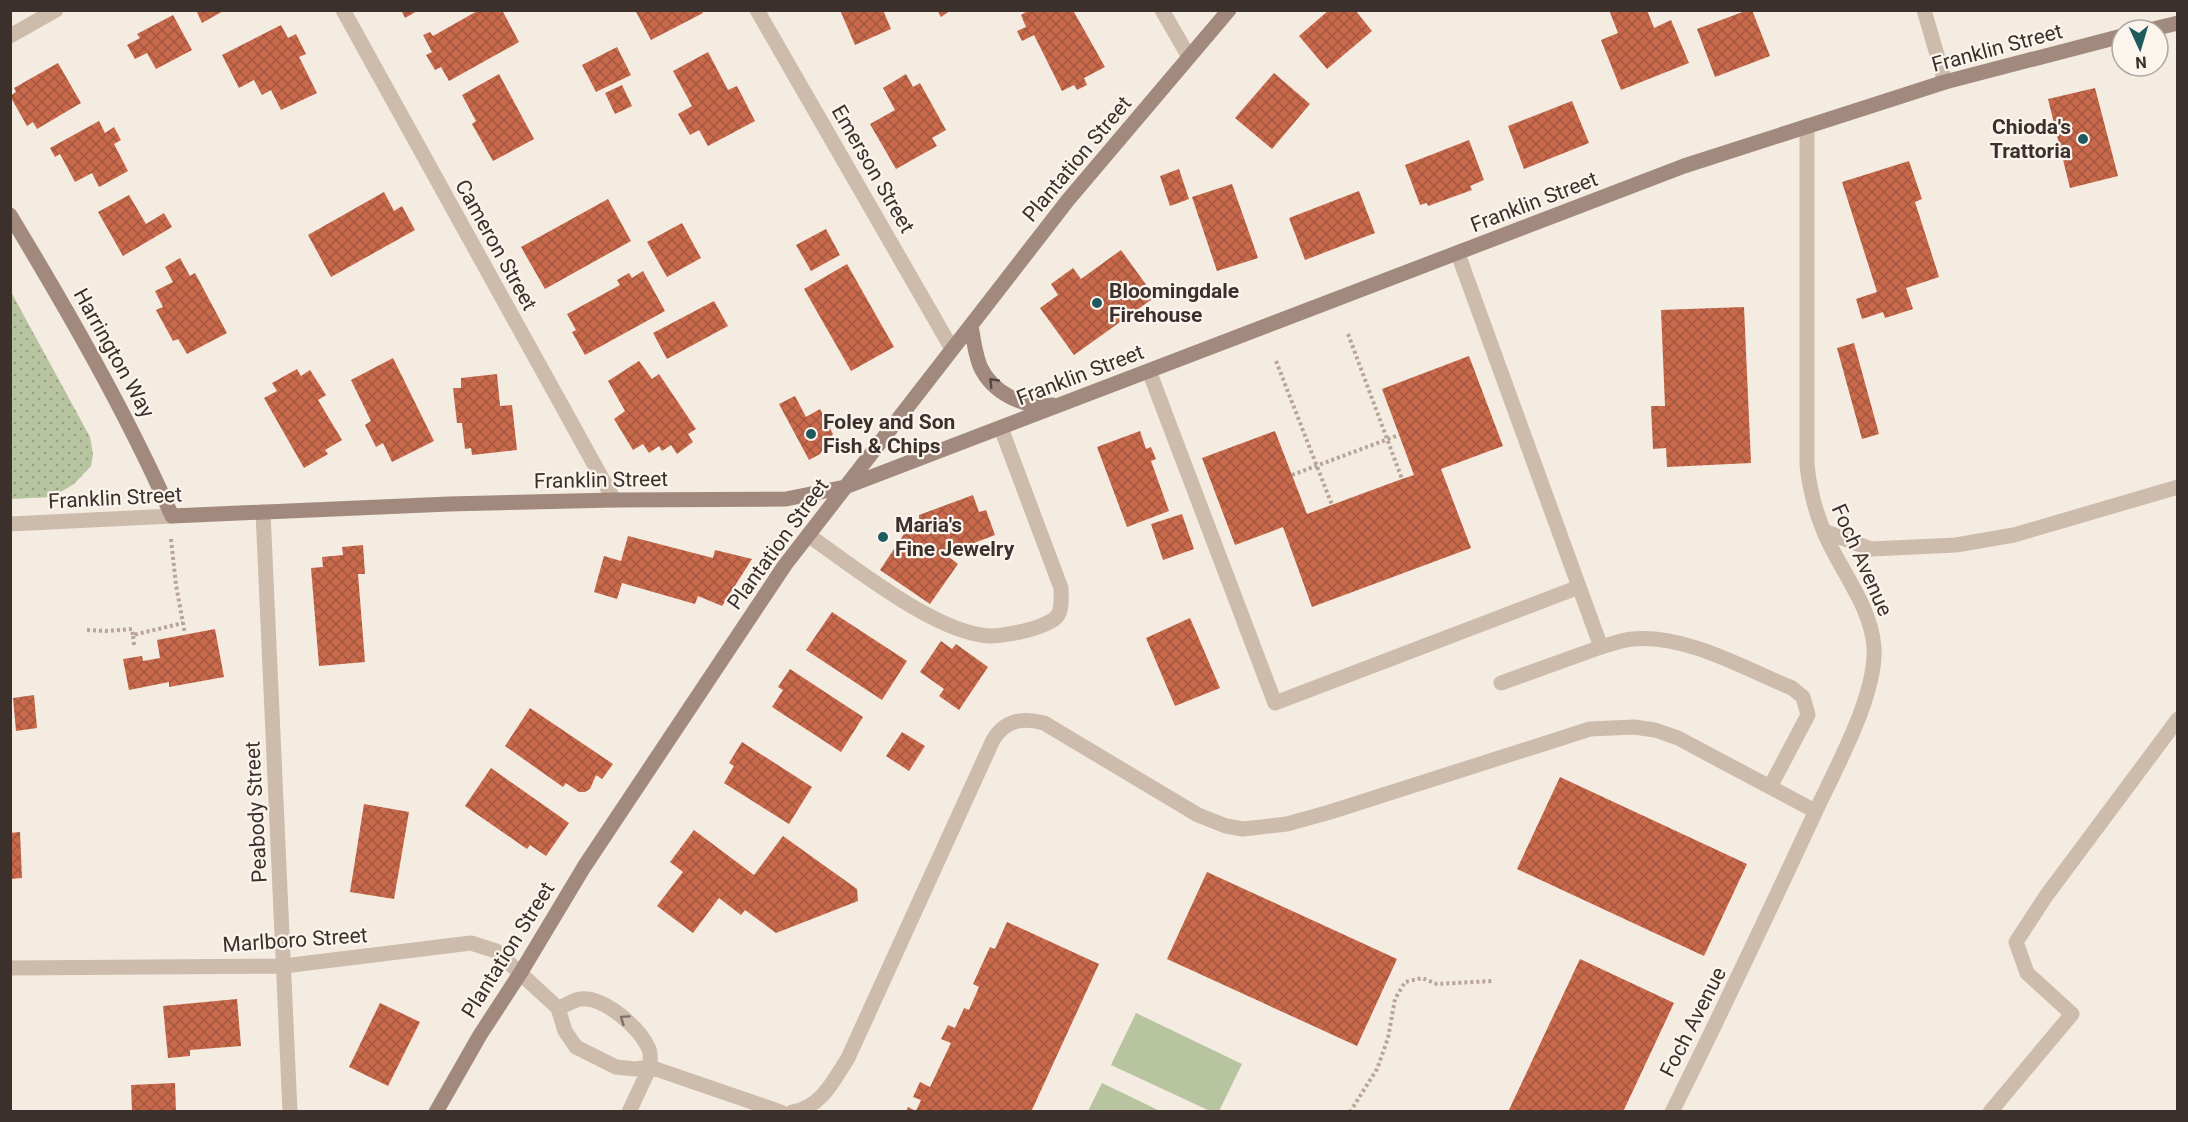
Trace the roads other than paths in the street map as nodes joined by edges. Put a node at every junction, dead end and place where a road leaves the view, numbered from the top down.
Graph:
1 (56, 10) edge
2 (343, 10) edge
3 (757, 10) edge
4 (1162, 10) edge
5 (1229, 10) edge
6 (1924, 10) edge
7 (10, 36) edge
8 (2110, 39) edge
9 (1189, 57) junction
10 (1946, 82) junction
11 (1807, 126) junction
12 (10, 215) edge
13 (1458, 254) junction
14 (971, 324) junction
15 (952, 349) junction
16 (1149, 371) junction
17 (1065, 404) junction
18 (1001, 428) junction
19 (845, 487) junction
20 (2178, 487) edge
21 (614, 500) junction
22 (263, 512) junction
23 (172, 516) junction
24 (10, 524) edge
25 (1824, 531) junction
26 (808, 536) junction
27 (1579, 587) junction
28 (1601, 647) junction
29 (1501, 683) dead end
30 (2178, 719) edge
31 (1770, 787) junction
32 (1815, 811) junction
33 (284, 966) junction
34 (10, 968) edge
35 (521, 972) junction
36 (558, 1008) junction
37 (650, 1067) junction
38 (290, 1112) edge
39 (435, 1112) edge
40 (629, 1112) edge
41 (781, 1112) edge
42 (792, 1112) edge
43 (1671, 1112) edge
44 (1990, 1112) edge

1 - 7 street
2 - 21 street, Cameron Street
3 - 15 street, Emerson Street
4 - 9 street
5 - 9 main road, Plantation Street
6 - 10 street
8 - 10 main road, Franklin Street
9 - 14 main road, Plantation Street
10 - 11 main road, Franklin Street
11 - 13 main road, Franklin Street
11 - 25 street, Foch Avenue
12 - 23 main road, Harrington Way
13 - 16 main road, Franklin Street
13 - 27 street
14 - 15 main road, Plantation Street
17 -> 14 main road
15 - 19 main road, Plantation Street
16 - 17 main road, Franklin Street
16 - 27 street
17 - 18 main road, Franklin Street
18 - 19 main road, Franklin Street
18 - 26 street
19 - 21 main road, Franklin Street
19 - 26 main road, Plantation Street
20 - 25 street
21 - 22 main road, Franklin Street
22 - 23 main road, Franklin Street
22 - 33 street, Peabody Street
23 - 24 street, Franklin Street
25 - 32 street, Foch Avenue
26 - 35 main road, Plantation Street
27 - 28 street
28 - 29 street
28 - 31 street
30 - 44 street
31 - 32 street
31 - 42 street
32 - 43 street, Foch Avenue
33 - 34 street, Marlboro Street
33 - 35 street, Marlboro Street
33 - 38 street, Peabody Street
35 - 36 street, Marlboro Street
35 - 39 main road, Plantation Street
36 - 37 street, Marlboro Street
37 -> 36 street
37 - 40 street
37 - 41 street, Marlboro Street

